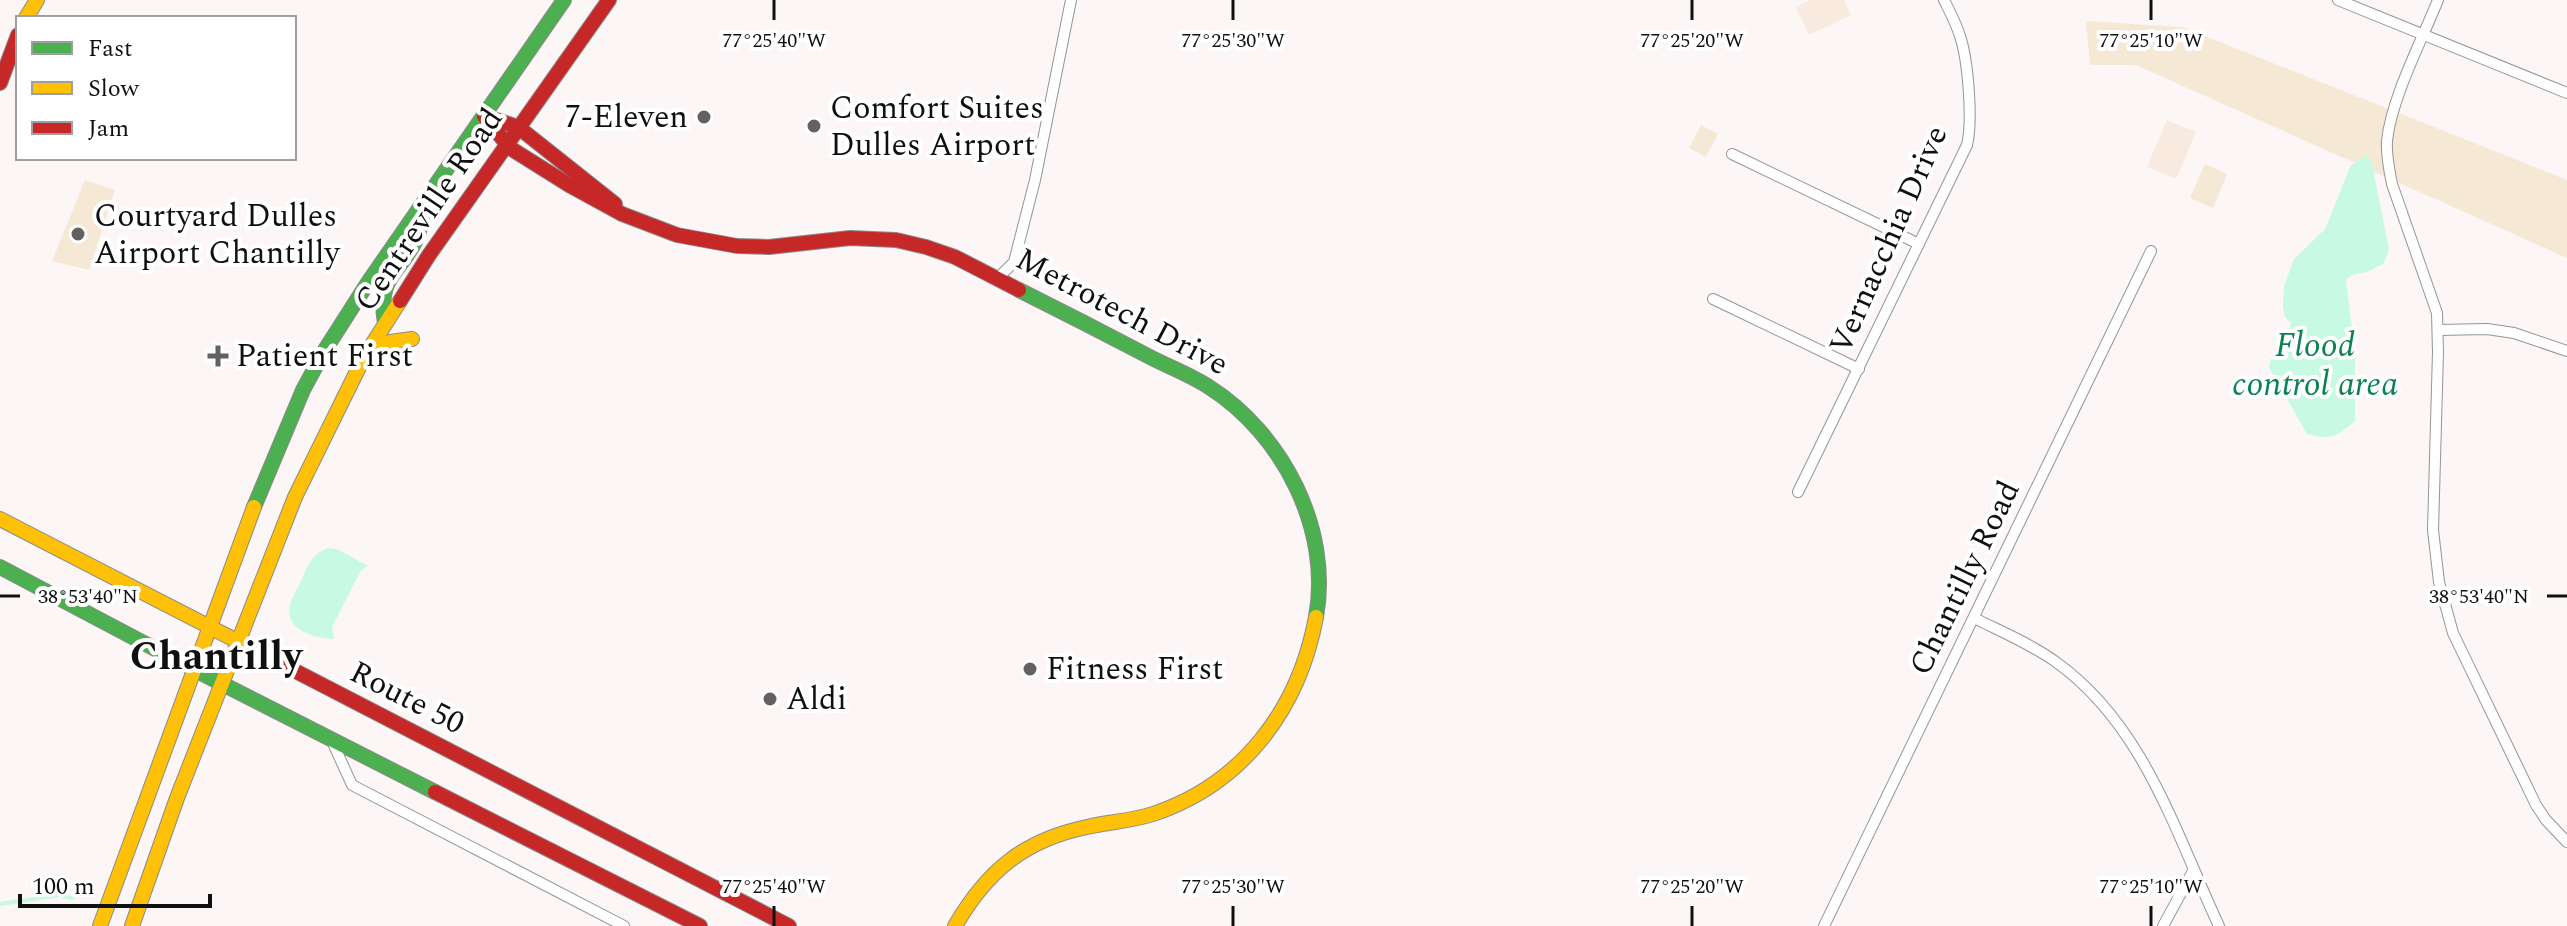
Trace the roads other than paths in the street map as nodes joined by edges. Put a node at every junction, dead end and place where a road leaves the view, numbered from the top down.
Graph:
1 (564, 0) edge
2 (609, 0) edge
3 (1071, 0) edge
4 (1944, 0) edge
5 (2338, 0) edge
6 (2438, 0) edge
7 (2424, 35) junction
8 (16, 40) edge
9 (0, 83) edge
10 (2567, 93) edge
11 (484, 116) junction
12 (518, 127) junction
13 (506, 145) junction
14 (1732, 154) dead end
15 (426, 199) junction
16 (630, 216) junction
17 (1919, 244) junction
18 (2151, 251) dead end
19 (998, 278) junction
20 (1713, 299) dead end
21 (385, 323) junction
22 (2438, 330) junction
23 (412, 339) dead end
24 (2567, 351) edge
25 (364, 357) junction
26 (1859, 369) junction
27 (1798, 492) dead end
28 (0, 519) edge
29 (0, 567) edge
30 (1974, 618) junction
31 (209, 628) junction
32 (239, 642) junction
33 (193, 669) junction
34 (222, 683) junction
35 (330, 737) junction
36 (2567, 842) edge
37 (2193, 871) junction
38 (100, 926) edge
39 (132, 926) edge
40 (624, 926) edge
41 (700, 926) edge
42 (789, 926) edge
43 (955, 926) edge
44 (1824, 926) edge
45 (2163, 926) edge
46 (2219, 926) edge

1 - 11 main road, Centreville Road
2 - 12 main road, Centreville Road
3 - 19 street
4 - 17 street, Vernacchia Drive
5 - 7 street
6 - 7 street
7 - 10 street
7 - 22 street
8 - 9 main road
11 - 12 main road, Metrotech Drive
11 - 13 main road, Metrotech Drive
11 - 15 main road, Centreville Road
12 - 13 main road, Centreville Road
12 - 16 main road, Metrotech Drive
13 - 16 main road, Metrotech Drive
13 - 21 main road, Centreville Road
14 - 17 street
15 - 21 main road
15 - 31 main road, Centreville Road
16 - 19 main road, Metrotech Drive
17 - 26 street, Vernacchia Drive
18 - 30 street, Chantilly Road
19 - 43 main road, Metrotech Drive
20 - 26 street
21 - 25 main road, Centreville Road
22 - 24 street
22 - 36 street
23 - 25 main road
25 - 32 main road, Centreville Road
26 - 27 street, Vernacchia Drive
28 - 31 main road, Route 50
29 - 33 main road
30 - 37 street
30 - 44 street, Chantilly Road
31 - 32 main road, Route 50
31 - 33 main road, Centreville Road
32 - 34 main road, Centreville Road
32 - 42 main road, Route 50
33 - 34 main road
33 - 38 main road, Centreville Road
34 - 35 main road
34 - 39 main road, Centreville Road
35 - 40 street
35 - 41 main road
37 - 45 street
37 - 46 street

